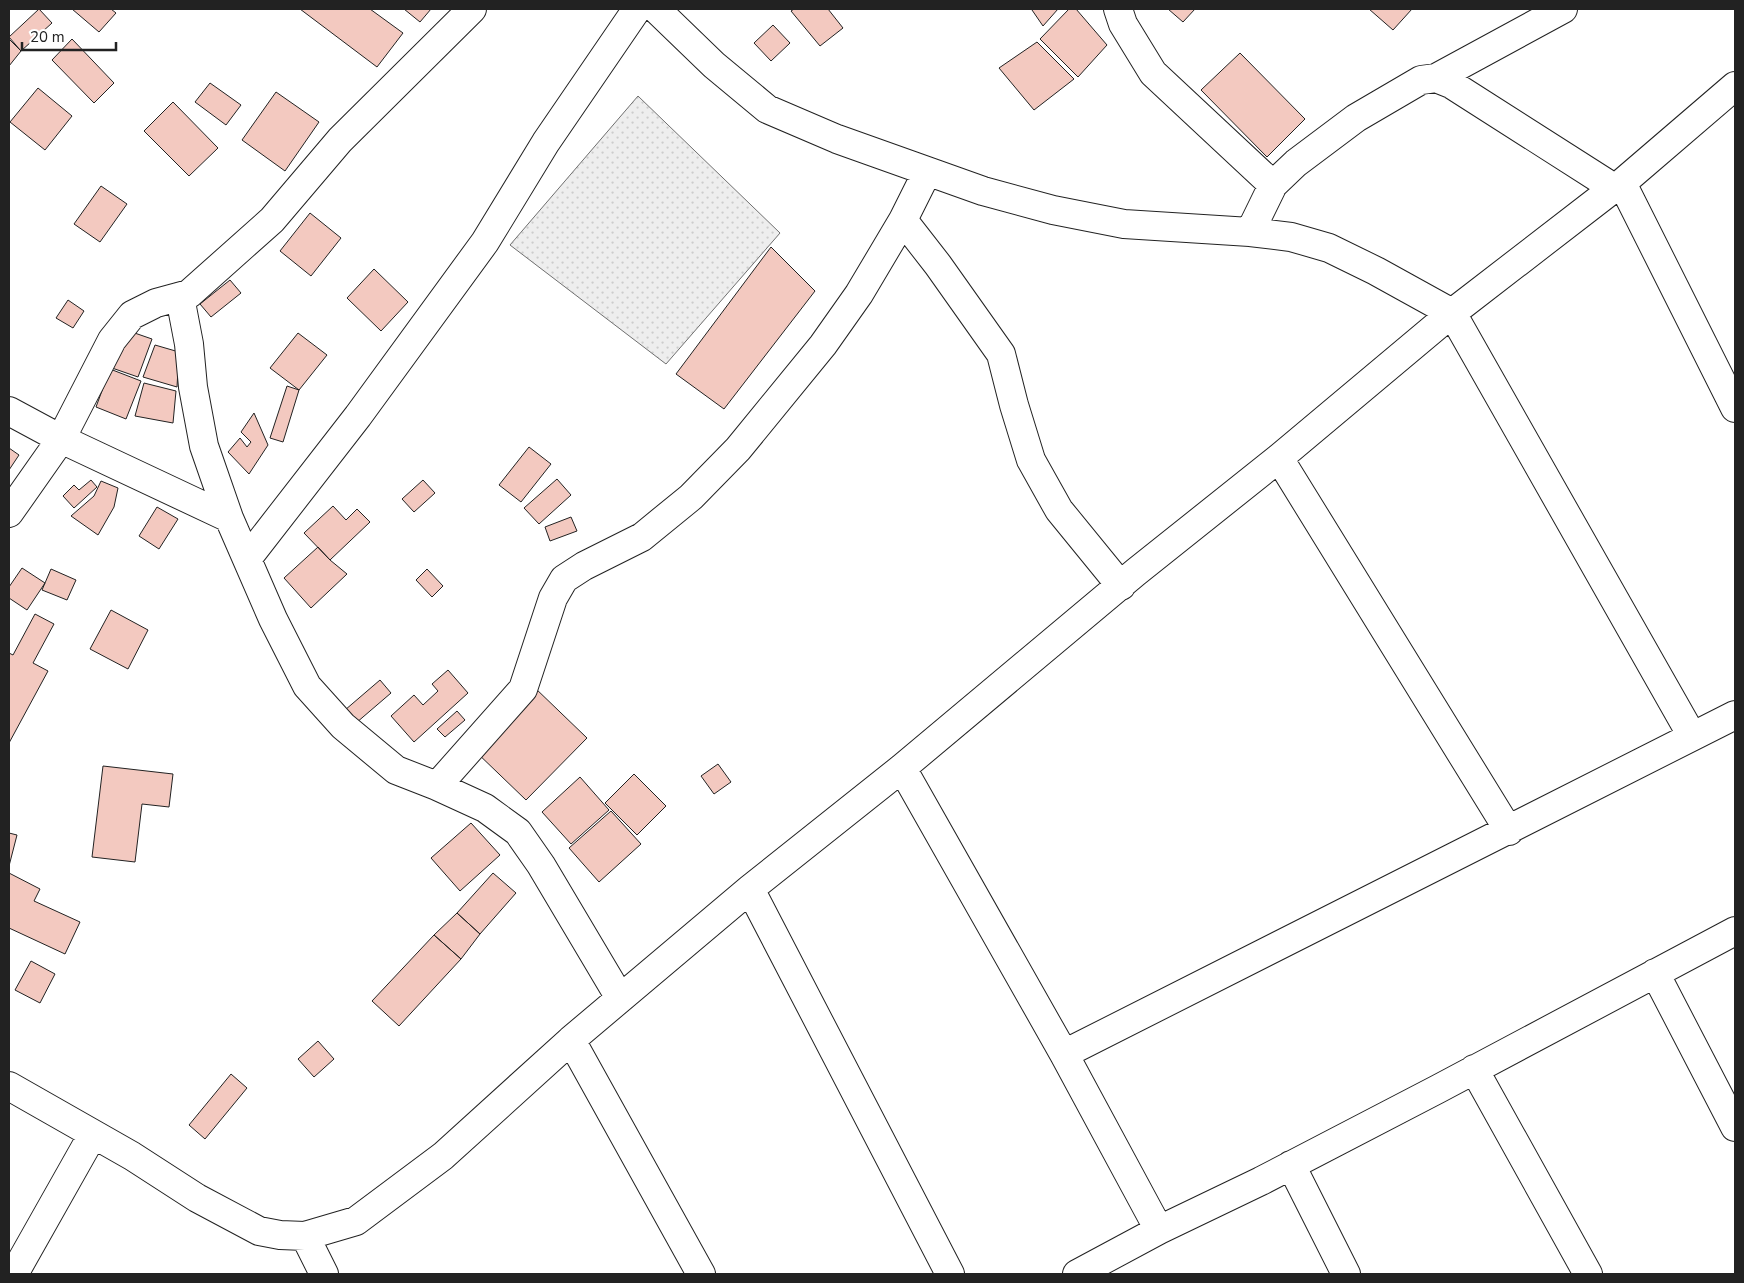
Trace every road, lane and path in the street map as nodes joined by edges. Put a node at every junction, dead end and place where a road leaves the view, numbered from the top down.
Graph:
1 (472, 9) edge
2 (637, 9) edge
3 (656, 9) edge
4 (1118, 9) edge
5 (1563, 9) edge
6 (1436, 78) junction
7 (1735, 86) edge
8 (927, 172) junction
9 (1273, 185) junction
10 (1618, 185) junction
11 (903, 220) junction
12 (1250, 232) junction
13 (180, 297) junction
14 (1452, 313) junction
15 (1735, 408) edge
16 (9, 411) edge
17 (61, 439) junction
18 (1279, 458) junction
19 (9, 513) edge
20 (229, 518) junction
21 (247, 559) junction
22 (1121, 586) junction
23 (1735, 715) edge
24 (1692, 736) junction
25 (902, 768) junction
26 (437, 786) junction
27 (1509, 831) junction
28 (750, 889) junction
29 (1735, 931) edge
30 (1655, 973) junction
31 (620, 998) junction
32 (571, 1040) junction
33 (1064, 1054) junction
34 (1474, 1070) junction
35 (9, 1086) edge
36 (1735, 1127) edge
37 (93, 1134) junction
38 (1291, 1165) junction
39 (1159, 1230) junction
40 (304, 1236) junction
41 (22, 1271) edge
42 (324, 1274) edge
43 (701, 1274) edge
44 (950, 1274) edge
45 (1077, 1274) edge
46 (1346, 1274) edge
47 (1588, 1274) edge

1 - 13 street
2 - 21 street
3 - 8 street
4 - 9 street
5 - 6 street
6 - 9 street
6 - 10 street
7 - 10 street
8 - 11 street
8 - 12 street
9 - 12 street
10 - 14 street
10 - 15 street
11 - 22 street
11 - 26 street
12 - 14 street
13 - 17 street
13 - 20 street
14 - 18 street
14 - 24 street
16 - 17 street
17 - 19 street
17 - 20 street
18 - 22 street
18 - 27 street
20 - 21 street
21 - 26 street
22 - 25 street
23 - 24 street
24 - 27 street
25 - 28 street
25 - 33 street
26 - 31 street
27 - 33 street
28 - 31 street
28 - 44 street
29 - 30 street
30 - 34 street
30 - 36 street
31 - 32 street
32 - 40 street
32 - 43 street
33 - 39 street
34 - 38 street
34 - 47 street
35 - 37 street
37 - 40 street
37 - 41 street
38 - 39 street
38 - 46 street
39 - 45 street
40 - 42 street

